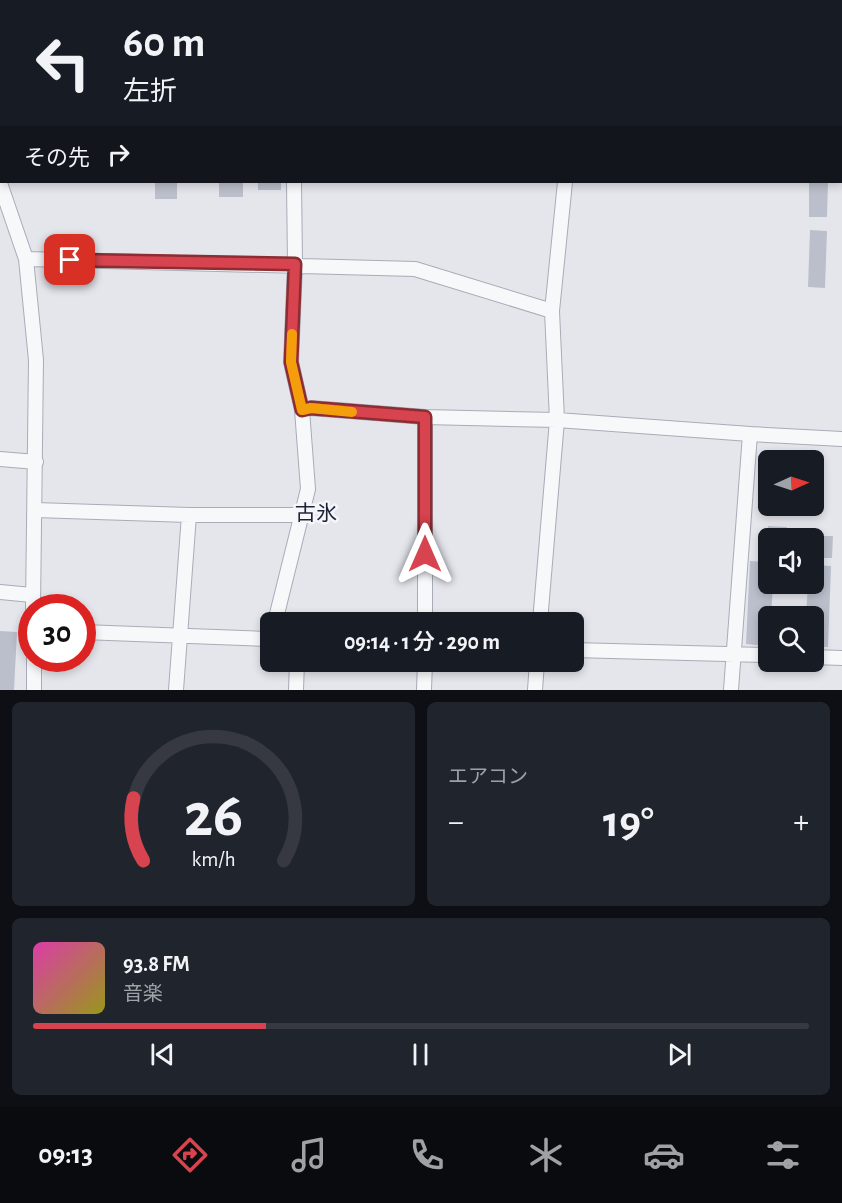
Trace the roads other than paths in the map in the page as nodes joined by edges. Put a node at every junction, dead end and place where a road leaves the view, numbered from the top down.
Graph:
1 (0, 183) edge
2 (294, 183) edge
3 (565, 183) edge
4 (26, 259) junction
5 (295, 264) junction
6 (552, 310) junction
7 (302, 410) junction
8 (425, 417) junction
9 (557, 420) junction
10 (750, 434) junction
11 (842, 439) edge
12 (0, 459) edge
13 (36, 462) junction
14 (35, 510) junction
15 (189, 515) junction
16 (303, 515) junction
17 (0, 592) edge
18 (33, 594) edge
19 (18, 597) edge
20 (278, 612) edge
21 (425, 612) edge
22 (541, 612) edge
23 (96, 632) edge
24 (181, 635) junction
25 (260, 639) edge
26 (584, 650) edge
27 (734, 654) junction
28 (758, 655) edge
29 (824, 657) edge
30 (842, 658) edge
31 (34, 672) edge
32 (297, 672) edge
33 (425, 672) edge
34 (536, 672) edge
35 (34, 690) edge
36 (176, 690) edge
37 (296, 690) edge
38 (424, 690) edge
39 (535, 690) edge
40 (730, 690) edge

1 - 4 street
2 - 5 street
3 - 6 street
4 - 5 street
4 - 13 street
5 - 6 street
5 - 7 street
6 - 9 street
7 - 8 street
7 - 16 street
8 - 9 street
8 - 21 street
9 - 10 street
9 - 22 street
10 - 11 street
10 - 27 street
12 - 13 street
13 - 14 street
14 - 15 street
14 - 18 street
15 - 16 street
15 - 24 street
16 - 20 street
17 - 19 street
23 - 24 street
24 - 25 street
24 - 36 street
26 - 27 street
27 - 28 street
27 - 40 street
29 - 30 street
31 - 35 street
32 - 37 street
33 - 38 street
34 - 39 street

